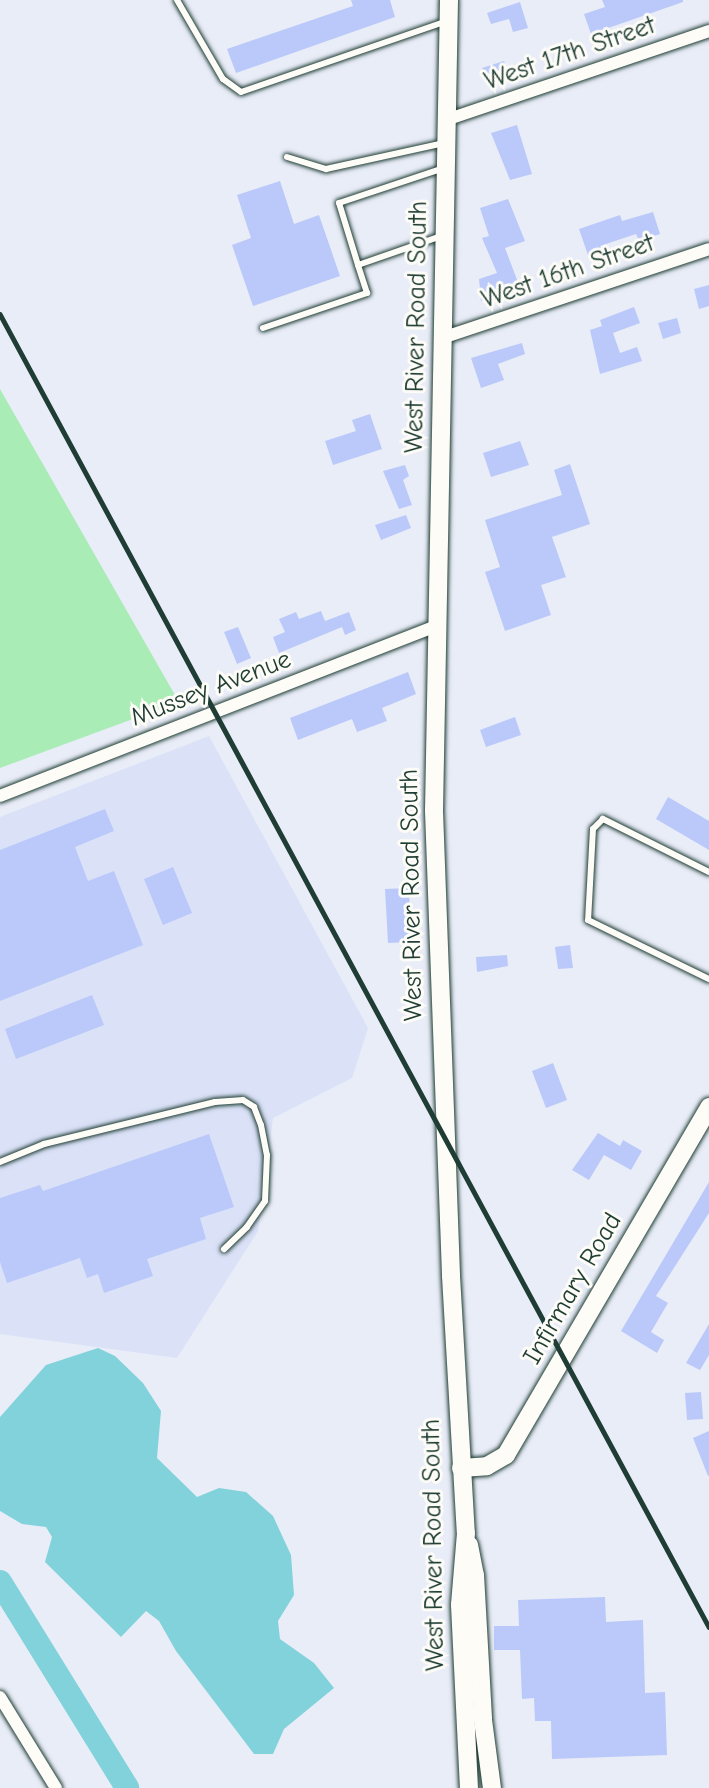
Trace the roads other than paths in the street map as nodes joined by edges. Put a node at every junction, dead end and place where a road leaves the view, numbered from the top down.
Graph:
1 (177, 0) edge
2 (449, 0) edge
3 (448, 20) junction
4 (709, 31) edge
5 (446, 120) junction
6 (446, 142) junction
7 (287, 157) dead end
8 (446, 168) junction
9 (446, 235) junction
10 (709, 249) edge
11 (358, 265) junction
12 (264, 328) dead end
13 (442, 338) junction
14 (438, 625) junction
15 (0, 796) edge
16 (709, 872) edge
17 (709, 979) edge
18 (709, 1107) edge
19 (0, 1161) edge
20 (224, 1249) dead end
21 (461, 1468) junction
22 (466, 1533) junction
23 (2, 1702) edge
24 (56, 1788) edge
25 (469, 1788) edge
26 (492, 1788) edge

1 - 3 lane
2 - 3 main road, West River Road South
3 - 5 main road, West River Road South
4 - 5 street, West 17th Street
5 - 6 main road, West River Road South
6 - 7 lane
6 - 8 main road, West River Road South
8 - 9 main road, West River Road South
8 - 11 lane
9 - 11 lane
9 - 13 main road, West River Road South
10 - 13 street, West 16th Street
11 - 12 lane
13 - 14 main road, West River Road South
14 - 15 street, Mussey Avenue
14 - 21 main road, West River Road South
16 - 17 lane
18 - 21 main road, Infirmary Road
19 - 20 lane
21 - 22 main road, West River Road South
22 - 25 main road, West River Road South
22 - 26 main road
23 - 24 street

